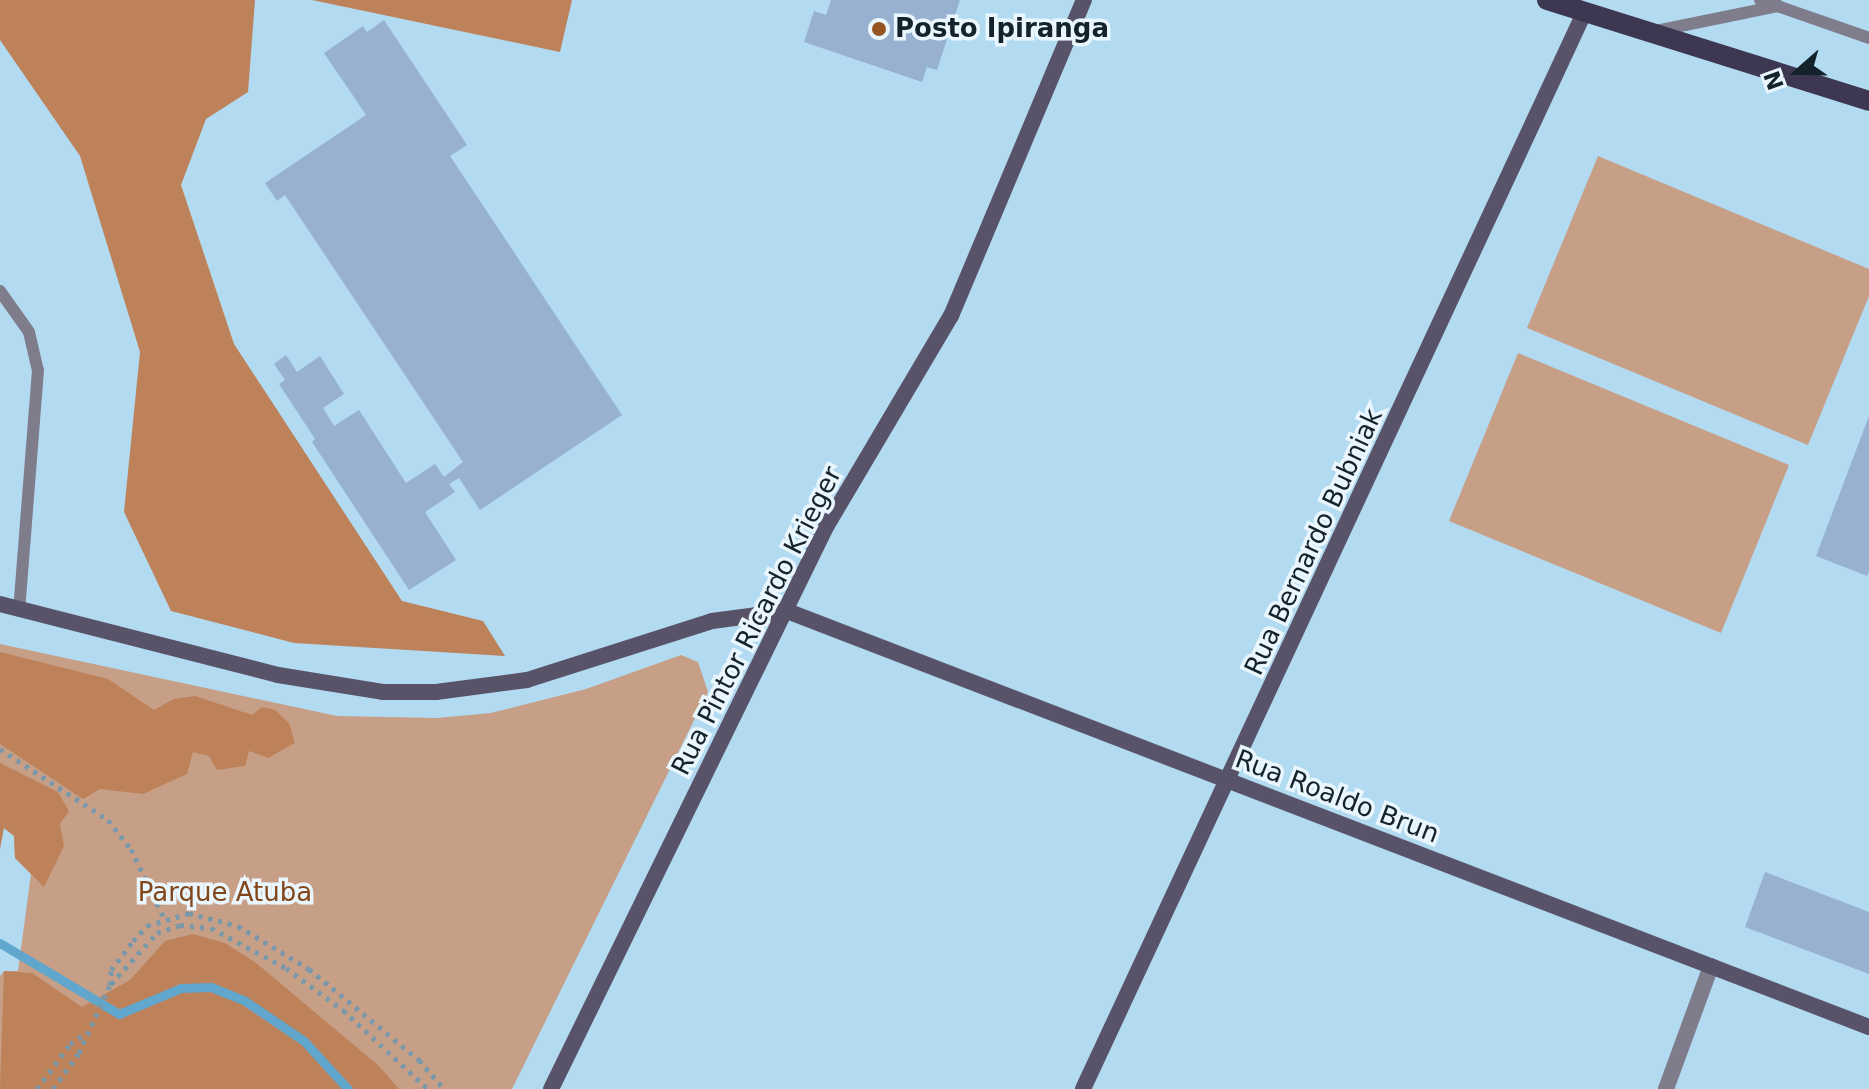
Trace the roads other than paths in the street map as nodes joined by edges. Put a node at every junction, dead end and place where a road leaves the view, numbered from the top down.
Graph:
1 (1084, 0) edge
2 (1547, 0) edge
3 (1760, 0) edge
4 (1778, 6) junction
5 (1584, 13) junction
6 (1646, 33) junction
7 (1869, 38) edge
8 (1869, 101) edge
9 (0, 291) edge
10 (0, 604) edge
11 (19, 610) junction
12 (787, 611) junction
13 (1231, 781) junction
14 (1711, 966) junction
15 (1869, 1027) edge
16 (551, 1089) edge
17 (1083, 1089) edge
18 (1666, 1089) edge

1 - 12 main road, Rua Pintor Ricardo Krieger
2 - 5 main road
3 - 4 lane
4 - 6 lane
4 - 7 lane
5 - 6 main road
5 - 13 main road, Rua Bernardo Bubniak
6 - 8 main road
9 - 11 lane
10 - 11 main road
11 - 12 main road
12 - 13 main road, Rua Roaldo Brun
12 - 16 main road, Rua Pintor Ricardo Krieger
13 - 14 main road, Rua Roaldo Brun
13 - 17 main road, Rua Bernardo Bubniak
14 - 15 main road, Rua Roaldo Brun
14 - 18 street

